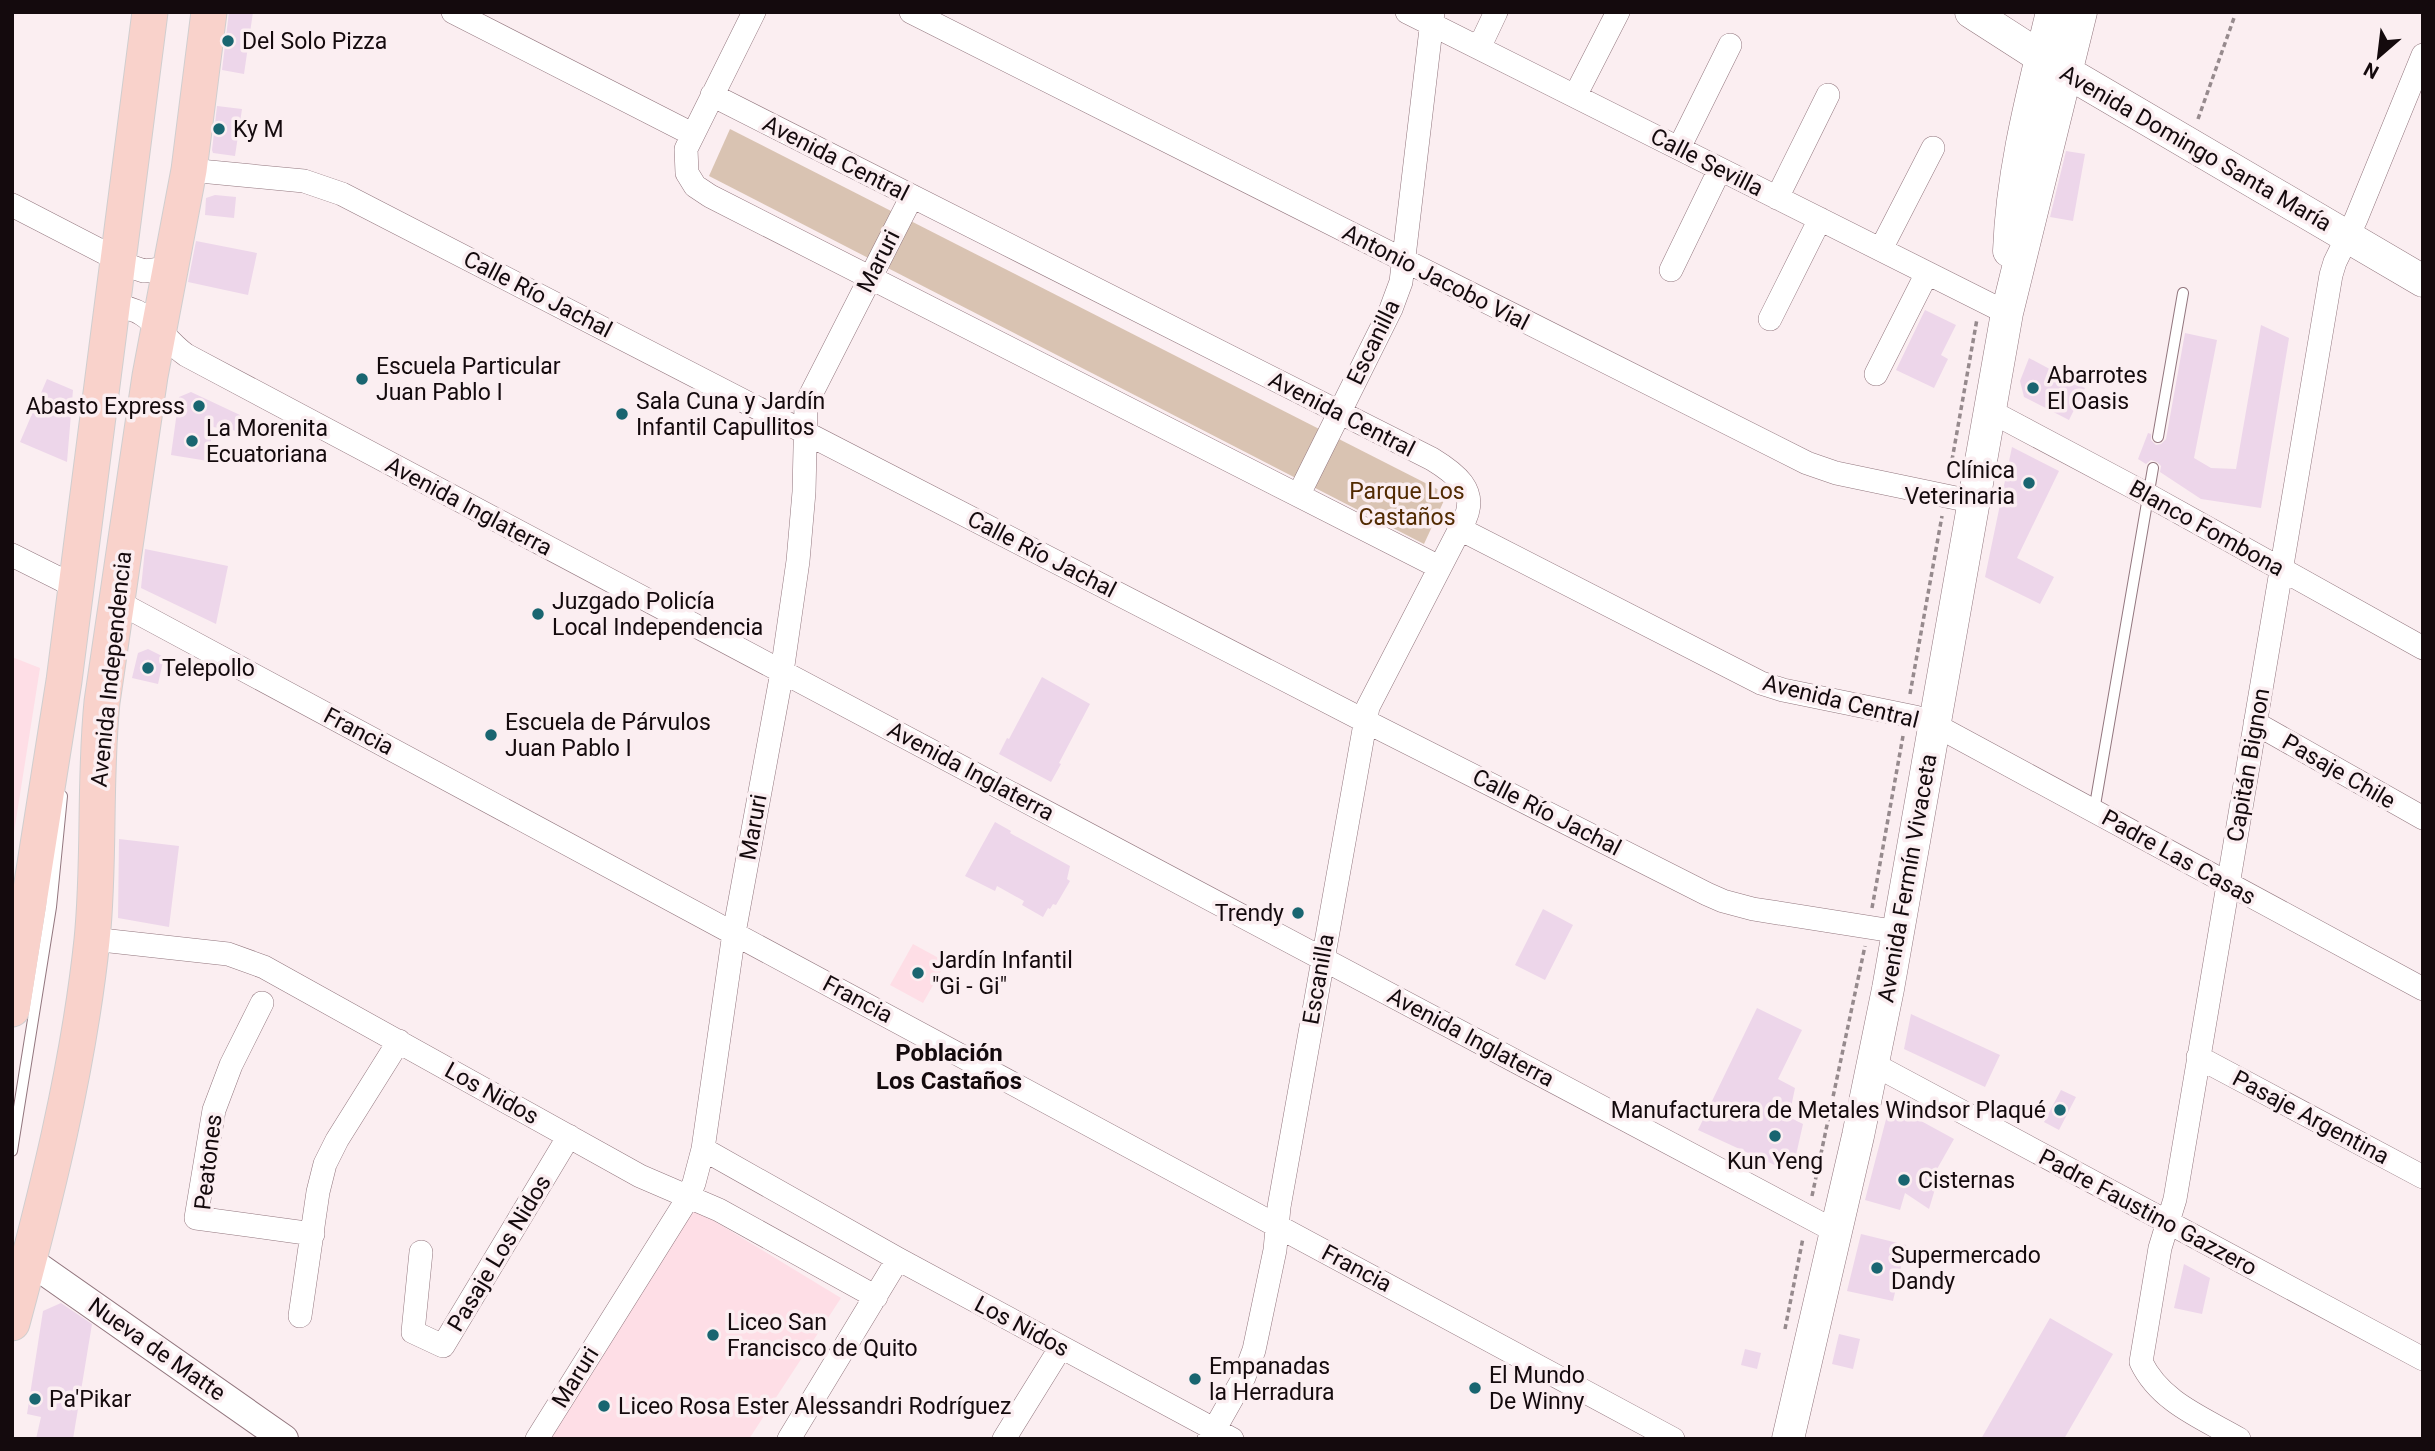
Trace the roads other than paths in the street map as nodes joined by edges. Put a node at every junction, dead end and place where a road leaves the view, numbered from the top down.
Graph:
1 (209, 12) edge
2 (453, 12) edge
3 (754, 12) edge
4 (911, 12) edge
5 (1407, 12) edge
6 (1496, 12) edge
7 (1618, 12) edge
8 (1971, 12) edge
9 (2052, 12) edge
10 (2081, 12) edge
11 (1432, 18) edge
12 (144, 23) edge
13 (1730, 45) dead end
14 (1479, 48) junction
15 (2423, 55) edge
16 (2054, 64) junction
17 (712, 95) junction
18 (1828, 95) dead end
19 (1576, 96) junction
20 (692, 134) junction
21 (1679, 148) junction
22 (1933, 148) dead end
23 (1720, 169) junction
24 (189, 170) junction
25 (912, 196) junction
26 (1777, 198) junction
27 (12, 205) edge
28 (1820, 219) junction
29 (2347, 237) junction
30 (1881, 250) junction
31 (1404, 261) junction
32 (1671, 270) dead end
33 (1927, 273) junction
34 (870, 277) junction
35 (2423, 281) edge
36 (140, 290) junction
37 (2183, 293) dead end
38 (1994, 306) junction
39 (1770, 319) dead end
40 (1876, 374) dead end
41 (1990, 411) junction
42 (1339, 412) junction
43 (805, 430) junction
44 (2158, 437) dead end
45 (2153, 468) dead end
46 (1299, 494) junction
47 (2148, 495) junction
48 (1960, 499) junction
49 (1460, 529) junction
50 (12, 555) edge
51 (1439, 567) junction
52 (2281, 569) junction
53 (76, 587) junction
54 (116, 601) junction
55 (2423, 648) edge
56 (782, 672) junction
57 (1921, 720) junction
58 (1365, 721) junction
59 (2255, 723) junction
60 (2094, 811) junction
61 (2423, 818) edge
62 (2227, 883) junction
63 (26, 925) junction
64 (1884, 930) junction
65 (734, 933) junction
66 (92, 939) junction
67 (1322, 958) junction
68 (2423, 989) edge
69 (262, 1003) dead end
70 (12, 1009) edge
71 (399, 1041) junction
72 (2198, 1057) junction
73 (1873, 1064) junction
74 (569, 1136) junction
75 (703, 1150) junction
76 (12, 1151) edge
77 (2423, 1177) edge
78 (688, 1198) junction
79 (29, 1210) dead end
80 (2168, 1222) junction
81 (1277, 1225) junction
82 (1835, 1231) junction
83 (313, 1234) junction
84 (421, 1252) dead end
85 (21, 1254) edge
86 (898, 1259) junction
87 (876, 1297) junction
88 (300, 1316) dead end
89 (12, 1323) edge
90 (1061, 1347) junction
91 (2423, 1359) edge
92 (1219, 1435) edge
93 (284, 1439) edge
94 (537, 1439) edge
95 (789, 1439) edge
96 (1004, 1439) edge
97 (1673, 1439) edge
98 (1788, 1439) edge
99 (2239, 1439) edge

1 - 24 main road, Avenida Independencia
2 - 20 street
3 - 17 street
4 - 31 street, Antonio Jacobo Vial
5 - 11 street, Calle Sevilla
6 - 14 street
7 - 19 street
8 - 16 main road, Avenida Domingo Santa María
9 - 16 main road, Avenida Fermín Vivaceta
10 - 16 main road, Avenida Fermín Vivaceta
11 - 14 street, Calle Sevilla
11 - 31 street, Escanilla
12 - 36 main road, Avenida Independencia
13 - 21 street
14 - 19 street, Calle Sevilla
15 - 29 street, Capitán Bignon
16 - 29 main road, Avenida Domingo Santa María
16 - 38 main road, Avenida Fermín Vivaceta
17 - 20 street
17 - 25 street, Avenida Central
18 - 26 street
19 - 21 street, Calle Sevilla
20 - 34 street
21 - 23 street, Calle Sevilla
22 - 30 street
23 - 26 street, Calle Sevilla
23 - 32 street
24 - 36 main road, Avenida Independencia
24 - 43 street, Calle Río Jachal
25 - 34 street, Maruri
25 - 42 street, Avenida Central
26 - 28 street, Calle Sevilla
27 - 36 street, Avenida Inglaterra
28 - 30 street, Calle Sevilla
28 - 39 street
29 - 35 main road, Avenida Domingo Santa María
29 - 52 street, Capitán Bignon
30 - 33 street, Calle Sevilla
31 - 42 street, Escanilla
31 - 48 street, Antonio Jacobo Vial
33 - 38 street, Calle Sevilla
33 - 40 street
34 - 43 street, Maruri
34 - 46 street
36 - 53 main road, Avenida Independencia
36 - 54 main road, Avenida Independencia
36 - 56 street, Avenida Inglaterra
37 - 44 lane
38 - 41 main road, Avenida Fermín Vivaceta
41 - 47 street, Blanco Fombona
41 - 48 main road, Avenida Fermín Vivaceta
42 - 46 street, Escanilla
42 - 49 street, Avenida Central
43 - 56 street, Maruri
43 - 58 street, Calle Río Jachal
45 - 47 lane
46 - 51 street
47 - 52 street, Blanco Fombona
47 - 60 lane
48 - 57 main road, Avenida Fermín Vivaceta
49 - 51 street, Escanilla
49 - 57 street, Avenida Central
50 - 53 street
51 - 58 street, Escanilla
52 - 55 street, Blanco Fombona
52 - 59 street, Capitán Bignon
53 - 63 main road, Avenida Independencia
54 - 65 street, Francia
54 - 66 main road, Avenida Independencia
56 - 65 street, Maruri
56 - 67 street, Avenida Inglaterra
57 - 60 street, Padre Las Casas
57 - 64 main road, Avenida Fermín Vivaceta
58 - 64 street, Calle Río Jachal
58 - 67 street, Escanilla
59 - 61 street, Pasaje Chile
59 - 62 street, Capitán Bignon
60 - 62 street, Padre Las Casas
62 - 68 street, Padre Las Casas
62 - 72 street, Capitán Bignon
63 - 70 main road, Avenida Independencia
63 - 76 lane
64 - 73 main road, Avenida Fermín Vivaceta
65 - 75 street, Maruri
65 - 81 street, Francia
66 - 71 street, Los Nidos
66 - 85 main road, Avenida Independencia
67 - 81 street, Escanilla
67 - 82 street, Avenida Inglaterra
69 - 83 street, Peatones
71 - 74 street, Los Nidos
71 - 83 street
72 - 77 street, Pasaje Argentina
72 - 80 street, Capitán Bignon
73 - 80 street, Padre Faustino Gazzero
73 - 82 main road, Avenida Fermín Vivaceta
74 - 78 street, Los Nidos
74 - 84 street, Pasaje Los Nidos
75 - 78 street, Maruri
75 - 86 street, Los Nidos
78 - 87 street, Los Nidos
78 - 94 street, Maruri
79 - 85 lane
80 - 91 street, Padre Faustino Gazzero
80 - 99 street, Capitán Bignon
81 - 92 street, Escanilla
81 - 97 street, Francia
82 - 98 main road, Avenida Fermín Vivaceta
83 - 88 street
85 - 89 main road, Avenida Independencia
85 - 93 street, Nueva de Matte
86 - 87 street
86 - 90 street, Los Nidos
87 - 95 street
90 - 92 street, Los Nidos
90 - 96 street

